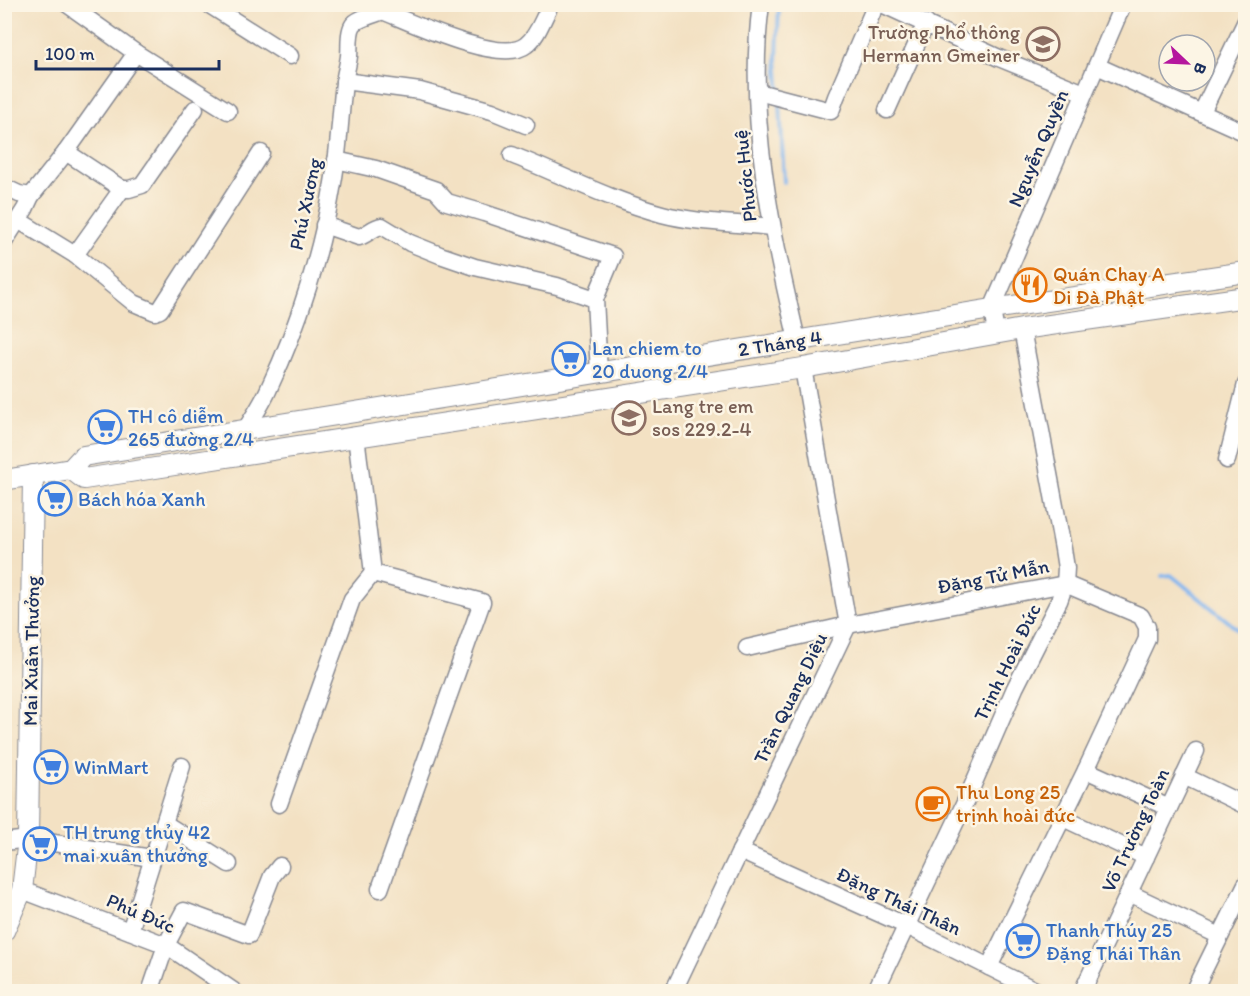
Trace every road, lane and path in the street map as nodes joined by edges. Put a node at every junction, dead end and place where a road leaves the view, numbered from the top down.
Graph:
1 (67, 4) edge
2 (208, 4) edge
3 (761, 4) edge
4 (881, 4) edge
5 (1123, 4) edge
6 (391, 8) edge
7 (548, 10) dead end
8 (1245, 21) edge
9 (926, 24) junction
10 (136, 53) junction
11 (290, 56) dead end
12 (1097, 66) junction
13 (344, 81) junction
14 (758, 92) junction
15 (1084, 93) junction
16 (195, 109) dead end
17 (887, 110) dead end
18 (228, 111) dead end
19 (1202, 112) junction
20 (526, 125) dead end
21 (1245, 133) edge
22 (66, 153) junction
23 (261, 153) dead end
24 (512, 155) dead end
25 (336, 160) junction
26 (4, 187) edge
27 (122, 189) junction
28 (31, 196) junction
29 (18, 220) junction
30 (324, 225) junction
31 (771, 227) junction
32 (4, 242) edge
33 (75, 255) junction
34 (1245, 272) edge
35 (1245, 297) edge
36 (595, 299) junction
37 (992, 309) junction
38 (1022, 329) junction
39 (996, 334) junction
40 (797, 340) junction
41 (803, 368) junction
42 (599, 373) junction
43 (1245, 384) edge
44 (245, 430) junction
45 (1240, 433) edge
46 (356, 436) junction
47 (1227, 460) dead end
48 (71, 469) junction
49 (33, 475) junction
50 (4, 480) edge
51 (373, 573) junction
52 (1065, 584) junction
53 (848, 625) junction
54 (747, 648) dead end
55 (1196, 751) dead end
56 (182, 766) dead end
57 (1086, 770) junction
58 (1184, 776) junction
59 (279, 804) dead end
60 (1245, 806) edge
61 (1168, 808) junction
62 (1063, 818) junction
63 (164, 823) junction
64 (28, 839) junction
65 (4, 842) edge
66 (740, 851) junction
67 (1146, 857) junction
68 (152, 858) junction
69 (229, 864) dead end
70 (280, 866) dead end
71 (1245, 884) edge
72 (380, 889) dead end
73 (22, 890) junction
74 (1129, 893) junction
75 (907, 926) junction
76 (4, 931) edge
77 (130, 931) junction
78 (1220, 936) junction
79 (166, 945) junction
80 (989, 967) junction
81 (150, 992) edge
82 (235, 992) edge
83 (673, 992) edge
84 (875, 992) edge
85 (1039, 992) edge
86 (1082, 992) edge
87 (1193, 992) edge

1 - 10 street
2 - 11 street
3 - 14 street, Phước Huệ
4 - 9 street
4 - 14 street
5 - 12 street, Nguyễn Quyền
6 - 7 street
6 - 13 street, Phú Xương
8 - 19 street
9 - 15 street
9 - 17 street
10 - 18 street
10 - 22 street
12 - 15 street, Nguyễn Quyền
12 - 19 street
13 - 20 street
13 - 25 street, Phú Xương
14 - 31 street, Phước Huệ
15 - 37 street, Nguyễn Quyền
16 - 27 street
19 - 21 street
22 - 27 street
22 - 28 street
23 - 33 street
24 - 31 street
25 - 30 street, Phú Xương
25 - 36 street
26 - 28 street
27 - 33 street
28 - 29 street
29 - 32 street
29 - 33 street
30 - 36 street
30 - 44 street, Phú Xương
31 - 40 street, Phước Huệ
34 - 37 main road, 2 Tháng 4
35 - 38 main road, 2 Tháng 4
36 - 42 street
37 - 39 street
37 - 40 main road, 2 Tháng 4
38 - 39 main road, 2 Tháng 4
38 - 52 street, Trịnh Hoài Đức
39 - 41 main road, 2 Tháng 4
40 - 42 main road, 2 Tháng 4
41 - 46 main road, 2 Tháng 4
41 - 53 street, Trần Quang Diệu
42 - 44 main road, 2 Tháng 4
43 - 45 street
44 - 48 main road, 2 Tháng 4
45 - 47 street
46 - 48 main road, 2 Tháng 4
46 - 51 street
48 - 49 main road, 2 Tháng 4
49 - 50 main road, 2 Tháng 4
49 - 64 main road, Mai Xuân Thưởng
51 - 59 street
51 - 72 street
52 - 53 street, Đặng Tử Mẫn
52 - 57 street, Đặng Tử Mẫn
52 - 75 street, Trịnh Hoài Đức
53 - 54 street, Đặng Tử Mẫn
53 - 66 street, Trần Quang Diệu
55 - 58 street, Võ Trường Toàn
56 - 63 street
57 - 61 street
57 - 62 street
58 - 60 street
58 - 61 street, Võ Trường Toàn
61 - 67 street, Võ Trường Toàn
62 - 67 street
62 - 80 street
63 - 68 street
63 - 69 street
64 - 65 street
64 - 68 street
64 - 73 main road, Mai Xuân Thưởng
66 - 75 street, Đặng Thái Thân
66 - 83 street, Trần Quang Diệu
67 - 74 street, Võ Trường Toàn
68 - 77 street
70 - 79 street
71 - 78 street
73 - 76 main road, Mai Xuân Thưởng
73 - 77 street, Phú Đức
74 - 78 street
74 - 86 street, Võ Trường Toàn
75 - 80 street, Đặng Thái Thân
75 - 84 street, Trịnh Hoài Đức
77 - 79 street, Phú Đức
78 - 87 street
79 - 81 street
79 - 82 street, Phú Đức
80 - 85 street, Đặng Thái Thân

